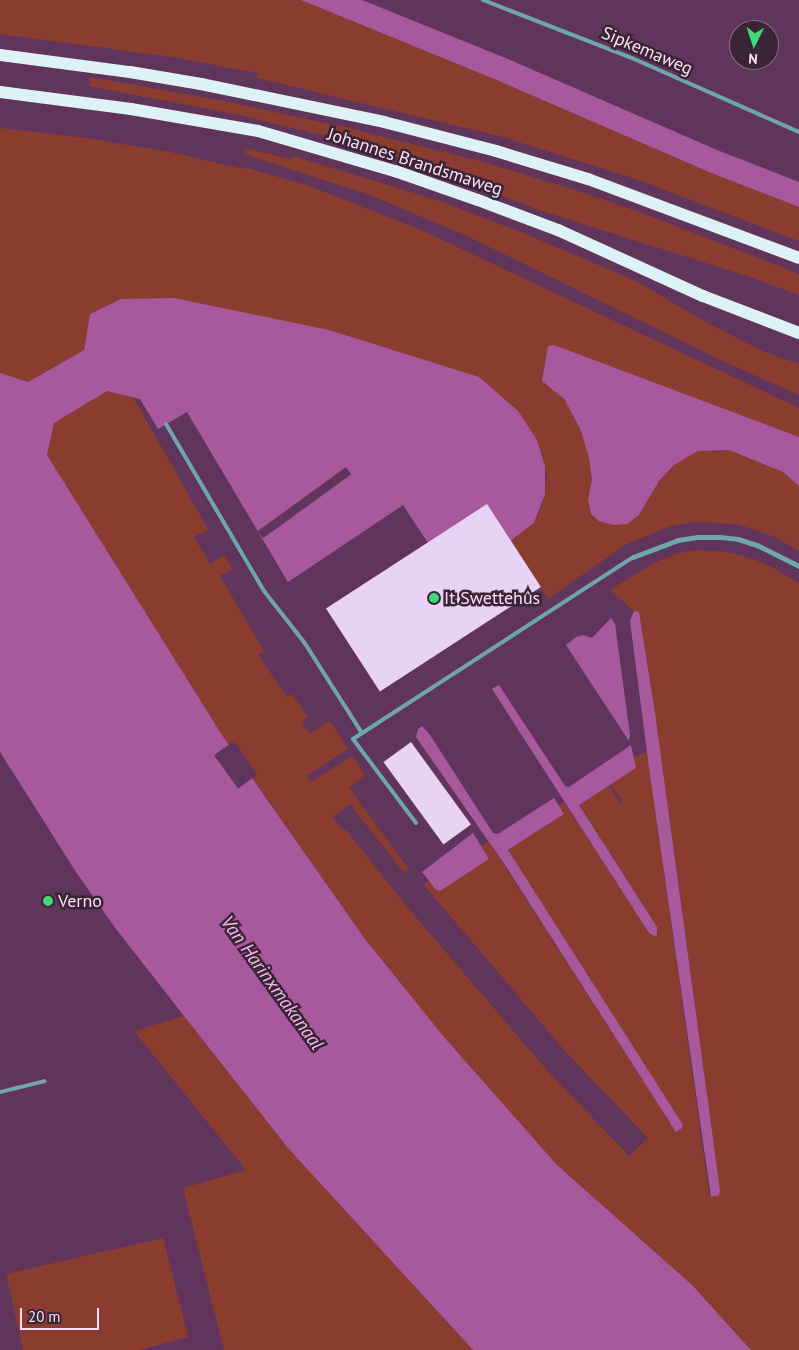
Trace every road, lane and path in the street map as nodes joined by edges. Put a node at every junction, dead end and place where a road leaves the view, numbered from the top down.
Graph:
1 (483, 0) edge
2 (0, 56) edge
3 (0, 92) edge
4 (799, 132) edge
5 (799, 258) edge
6 (799, 333) edge
7 (166, 424) dead end
8 (633, 557) joint
9 (799, 566) edge
10 (362, 733) junction
11 (416, 823) dead end
12 (45, 1081) dead end
13 (0, 1092) edge

1 - 4 lane, Sipkemaweg
2 - 5 main road, Johannes Brandsmaweg
3 - 6 main road, Johannes Brandsmaweg
7 - 10 lane
8 - 9 street
8 - 10 lane
10 - 11 lane
12 - 13 lane

